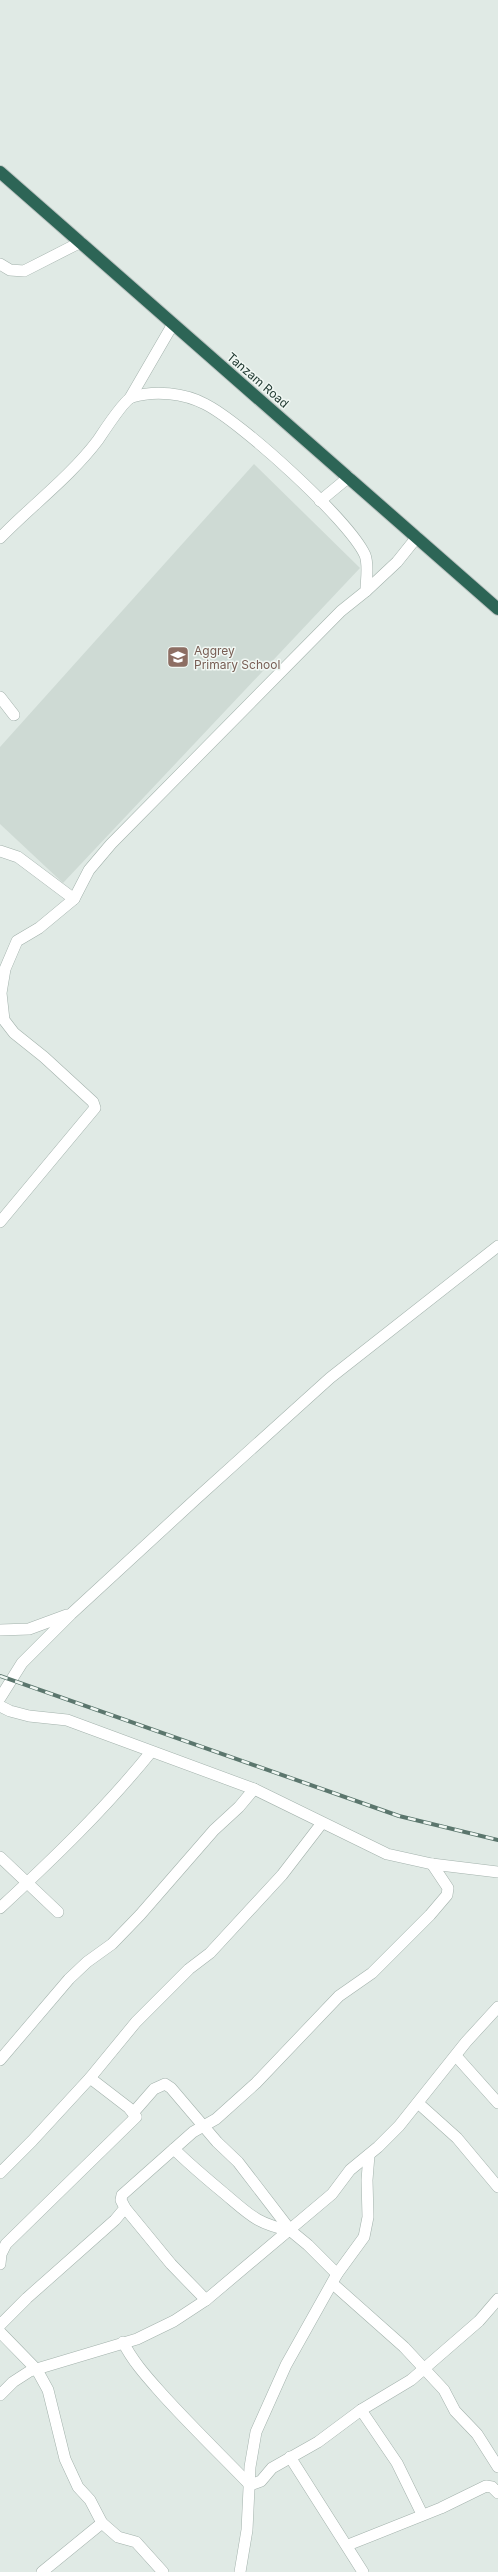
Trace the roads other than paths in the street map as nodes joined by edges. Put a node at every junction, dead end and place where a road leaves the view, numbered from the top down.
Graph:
1 (0, 172) edge
2 (81, 242) junction
3 (0, 264) edge
4 (173, 324) junction
5 (130, 398) junction
6 (349, 477) junction
7 (320, 501) junction
8 (417, 537) junction
9 (0, 538) edge
10 (366, 591) junction
11 (498, 609) edge
12 (0, 697) edge
13 (14, 715) dead end
14 (0, 850) edge
15 (74, 899) junction
16 (3, 971) edge
17 (0, 1222) edge
18 (498, 1246) edge
19 (71, 1614) junction
20 (0, 1630) edge
21 (0, 1698) edge
22 (0, 1706) edge
23 (151, 1752) junction
24 (254, 1789) junction
25 (322, 1823) junction
26 (0, 1857) edge
27 (432, 1864) junction
28 (498, 1872) edge
29 (26, 1884) junction
30 (0, 1908) edge
31 (58, 1912) dead end
32 (498, 2007) edge
33 (456, 2056) junction
34 (0, 2060) edge
35 (90, 2078) junction
36 (418, 2103) junction
37 (498, 2103) edge
38 (133, 2113) junction
39 (203, 2126) junction
40 (174, 2148) junction
41 (369, 2155) junction
42 (0, 2173) edge
43 (498, 2187) edge
44 (125, 2208) junction
45 (291, 2231) junction
46 (0, 2264) edge
47 (335, 2279) junction
48 (498, 2299) edge
49 (206, 2300) junction
50 (0, 2325) edge
51 (0, 2332) edge
52 (123, 2342) junction
53 (423, 2368) junction
54 (37, 2370) junction
55 (0, 2395) edge
56 (361, 2410) junction
57 (290, 2458) junction
58 (498, 2467) edge
59 (498, 2471) edge
60 (250, 2485) junction
61 (495, 2490) edge
62 (422, 2514) junction
63 (102, 2523) junction
64 (348, 2545) junction
65 (42, 2572) edge
66 (163, 2572) edge
67 (240, 2572) edge
68 (363, 2572) edge

1 - 2 highway, Tanzam Road
2 - 3 street
2 - 4 highway, Tanzam Road
4 - 5 street
4 - 6 highway, Tanzam Road
5 - 7 street
5 - 9 street
6 - 7 street
6 - 8 highway, Tanzam Road
7 - 10 street
8 - 10 street
8 - 11 highway, Tanzam Road
10 - 15 street
12 - 13 street
14 - 15 street
15 - 16 street
16 - 17 street
18 - 19 street
19 - 20 street
19 - 21 street
22 - 23 street
23 - 24 street
23 - 29 street
24 - 25 street
24 - 34 street
25 - 27 street
25 - 35 street
26 - 29 street
27 - 28 street
27 - 39 street
29 - 30 street
29 - 31 street
32 - 33 street
33 - 36 street
33 - 37 street
35 - 38 street
35 - 42 street
36 - 41 street
36 - 43 street
38 - 39 street
38 - 46 street
39 - 40 street
39 - 45 street
40 - 44 street
40 - 45 street
41 - 45 street
41 - 47 street
44 - 49 street
44 - 50 street
45 - 47 street
45 - 49 street
47 - 53 street
47 - 60 street
48 - 53 street
49 - 52 street
51 - 54 street
52 - 54 street
52 - 60 street
53 - 56 street
53 - 58 street
54 - 55 street
54 - 63 street
56 - 57 street
56 - 62 street
57 - 60 street
57 - 64 street
59 - 61 street
60 - 67 street
61 - 62 street
62 - 64 street
63 - 65 street
63 - 66 street
64 - 68 street

